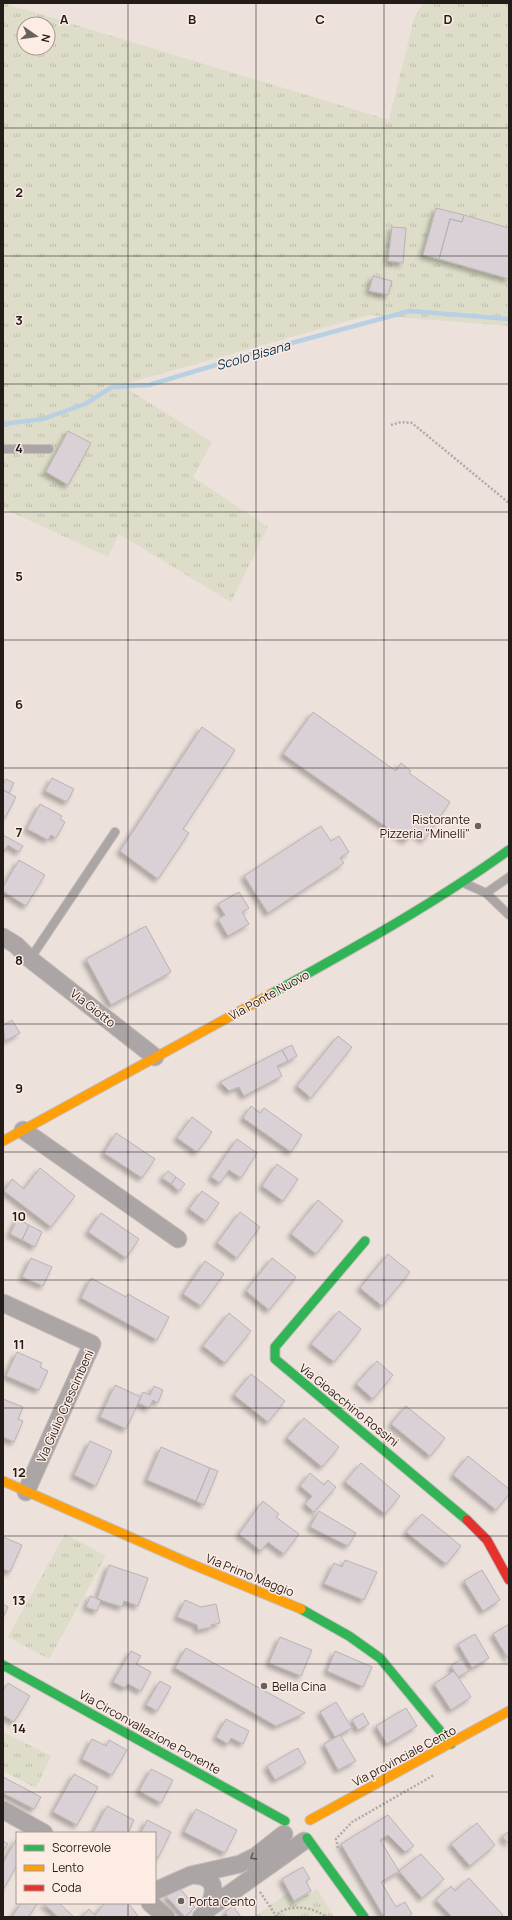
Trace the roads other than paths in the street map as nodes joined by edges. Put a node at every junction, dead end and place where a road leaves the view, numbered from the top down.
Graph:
1 (3, 449) edge
2 (49, 449) dead end
3 (115, 832) dead end
4 (509, 850) edge
5 (509, 877) edge
6 (463, 882) junction
7 (486, 893) junction
8 (509, 915) edge
9 (3, 937) edge
10 (30, 959) junction
11 (155, 1057) junction
12 (11, 1134) edge
13 (178, 1239) dead end
14 (365, 1241) dead end
15 (3, 1303) edge
16 (3, 1481) edge
17 (26, 1492) junction
18 (509, 1580) edge
19 (3, 1665) edge
20 (509, 1711) edge
21 (451, 1744) junction
22 (3, 1810) edge
23 (287, 1823) junction
24 (42, 1832) edge
25 (306, 1839) junction
26 (191, 1875) junction
27 (156, 1891) edge
28 (204, 1913) edge
29 (364, 1917) edge

1 - 2 lane
3 - 10 lane
4 - 6 main road, Via Ponte Nuovo
5 - 7 lane
6 - 7 lane
6 - 11 main road, Via Ponte Nuovo
7 - 8 lane
9 - 10 street, Via Giotto
10 - 11 street, Via Giotto
11 - 12 main road, Via Ponte Nuovo
12 - 13 street, Via Ponte Nuovo
14 - 18 main road, Via Gioacchino Rossini
15 - 17 street, Via Giulio Crescimbeni
16 - 17 main road, Via Primo Maggio
17 - 21 main road, Via Primo Maggio
19 - 23 main road, Via Circonvallazione Ponente
20 - 21 main road, Via provinciale Cento
21 - 25 main road, Via provinciale Cento
22 - 24 street
23 - 25 main road, Via Circonvallazione Ponente
23 -> 26 street
25 - 28 street
25 - 29 main road
26 - 27 street
26 - 28 street

